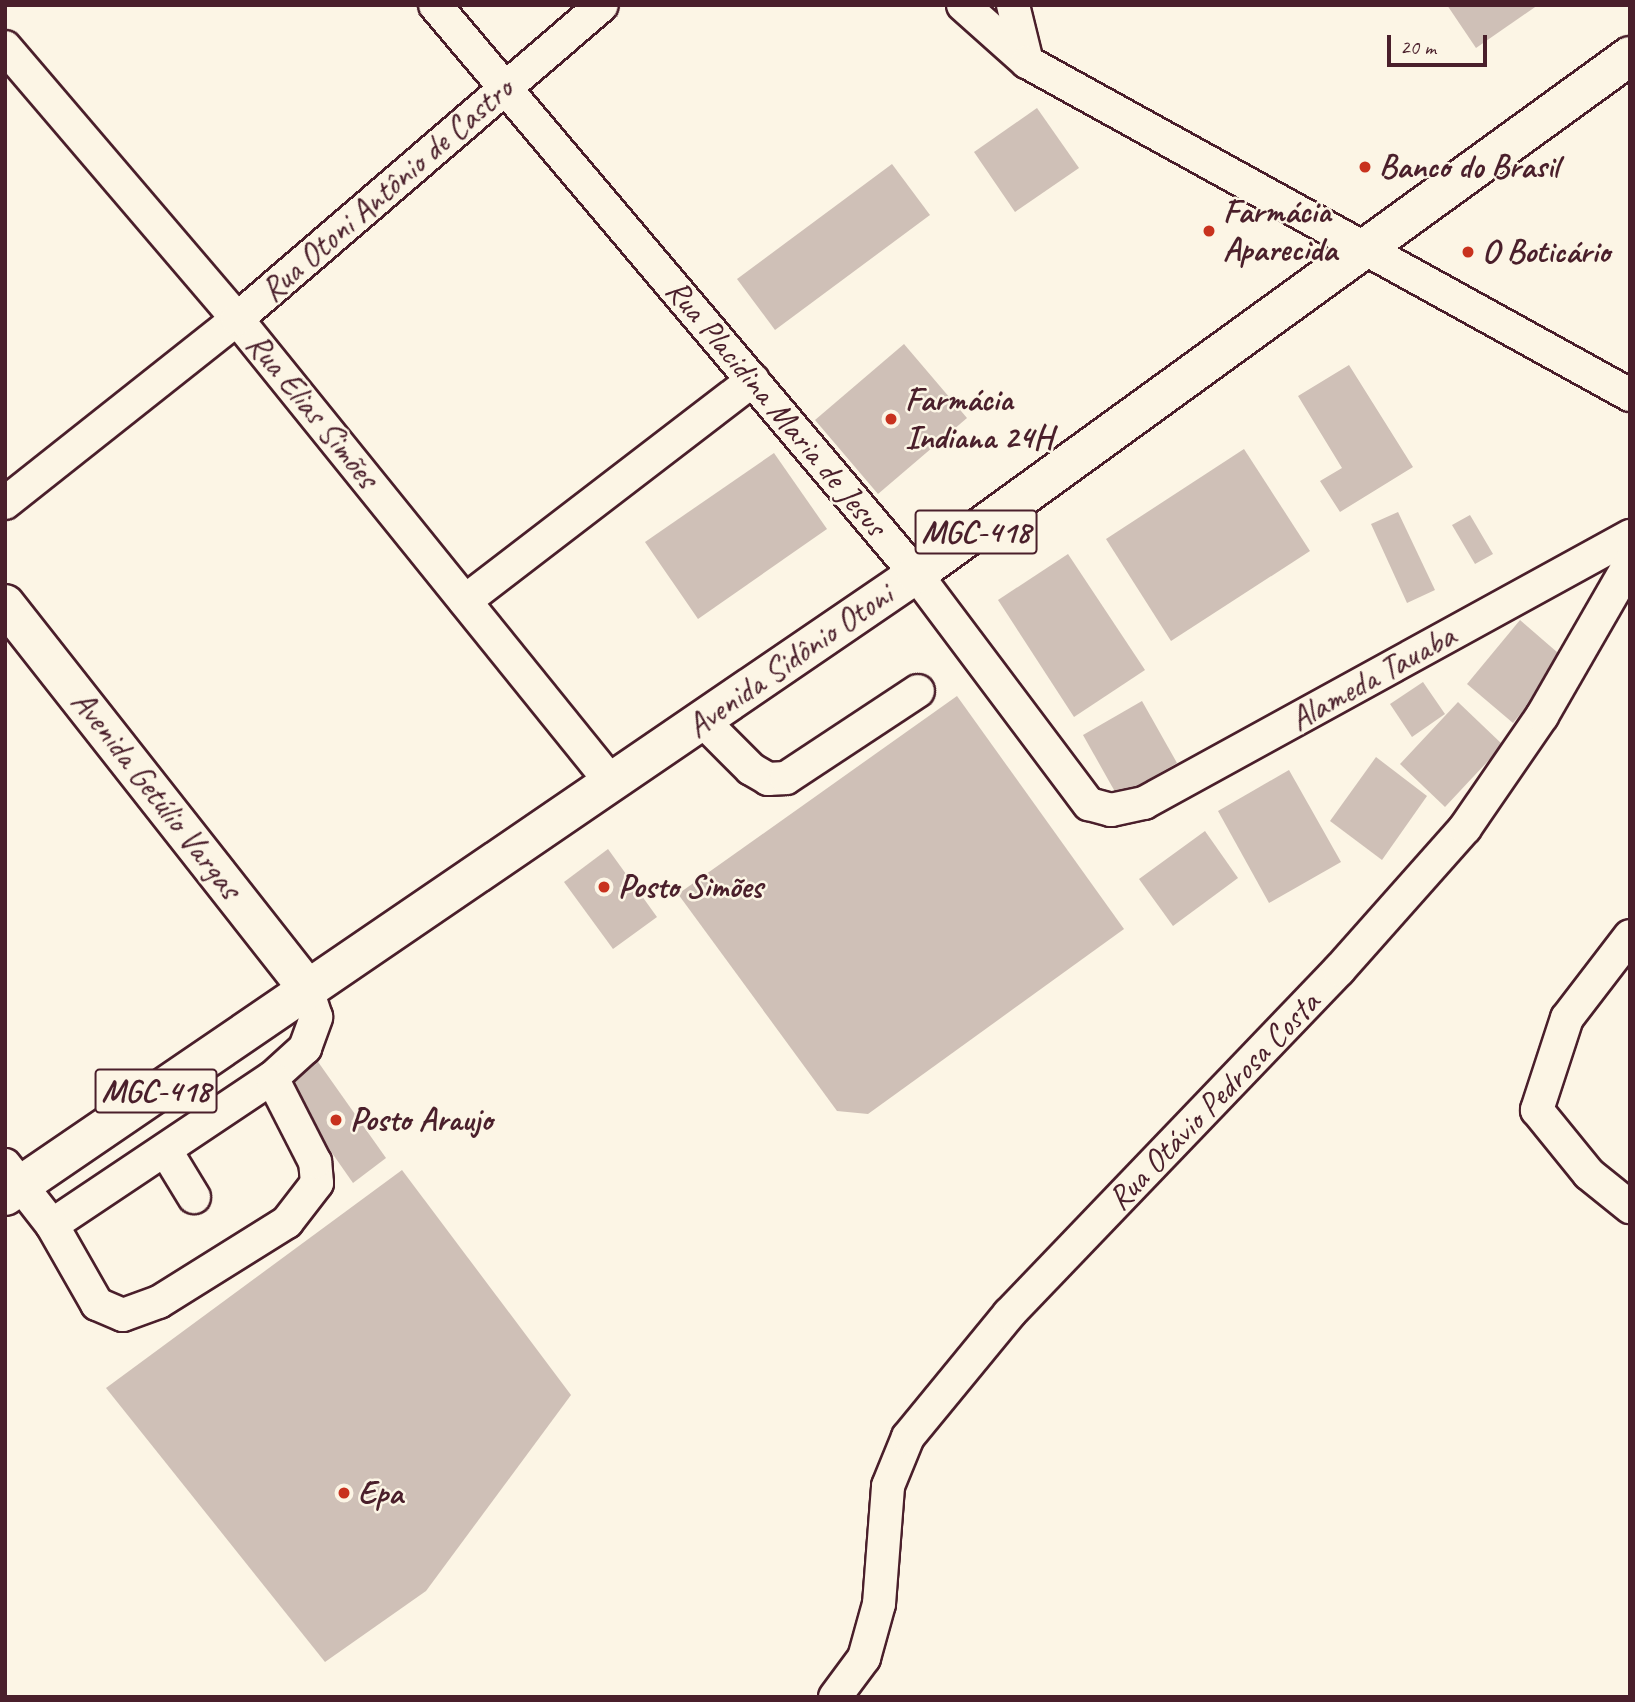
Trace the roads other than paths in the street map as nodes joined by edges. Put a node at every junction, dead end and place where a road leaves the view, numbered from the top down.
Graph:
1 (436, 5) edge
2 (602, 5) edge
3 (963, 5) edge
4 (1013, 5) edge
5 (5, 47) edge
6 (1630, 56) edge
7 (1027, 62) junction
8 (506, 88) junction
9 (1372, 249) junction
10 (237, 319) junction
11 (753, 380) junction
12 (1630, 395) edge
13 (5, 503) edge
14 (1630, 536) edge
15 (1630, 564) edge
16 (916, 574) junction
17 (464, 601) junction
18 (5, 604) edge
19 (918, 691) dead end
20 (704, 722) junction
21 (611, 782) junction
22 (1111, 810) joint
23 (1630, 936) edge
24 (306, 986) junction
25 (272, 1078) junction
26 (166, 1151) junction
27 (11, 1182) edge
28 (194, 1197) dead end
29 (1630, 1207) edge
30 (52, 1225) junction
31 (835, 1697) edge

1 - 8 street, Rua Placidina Maria de Jesus
2 - 8 street, Rua Otoni Antônio de Castro
3 - 7 street
4 - 7 street
5 - 10 street, Rua Elias Simões
6 - 9 main road, Avenida Sidônio Otoni / MGC-418
7 - 9 street
8 - 10 street, Rua Otoni Antônio de Castro
8 - 11 street, Rua Placidina Maria de Jesus
9 - 12 street
9 - 16 main road, Avenida Sidônio Otoni / MGC-418
10 - 13 street, Rua Otoni Antônio de Castro
10 - 17 street, Rua Elias Simões
11 - 16 street, Rua Placidina Maria de Jesus
11 - 17 street
14 - 22 street, Alameda Tauaba
15 - 31 street, Rua Otávio Pedrosa Costa
16 - 20 main road, Avenida Sidônio Otoni / MGC-418
16 - 22 street, Rua Placidina Maria de Jesus
17 - 21 street, Rua Elias Simões
18 - 24 main road, Avenida Getúlio Vargas
19 - 20 street
20 - 21 main road, Avenida Sidônio Otoni / MGC-418
21 - 24 main road, Avenida Sidônio Otoni / MGC-418
23 - 29 street
24 - 25 street
24 - 27 main road, Avenida Sidônio Otoni / MGC-418
25 - 26 street
25 - 30 street
26 - 28 street
26 - 30 street
27 - 30 street

